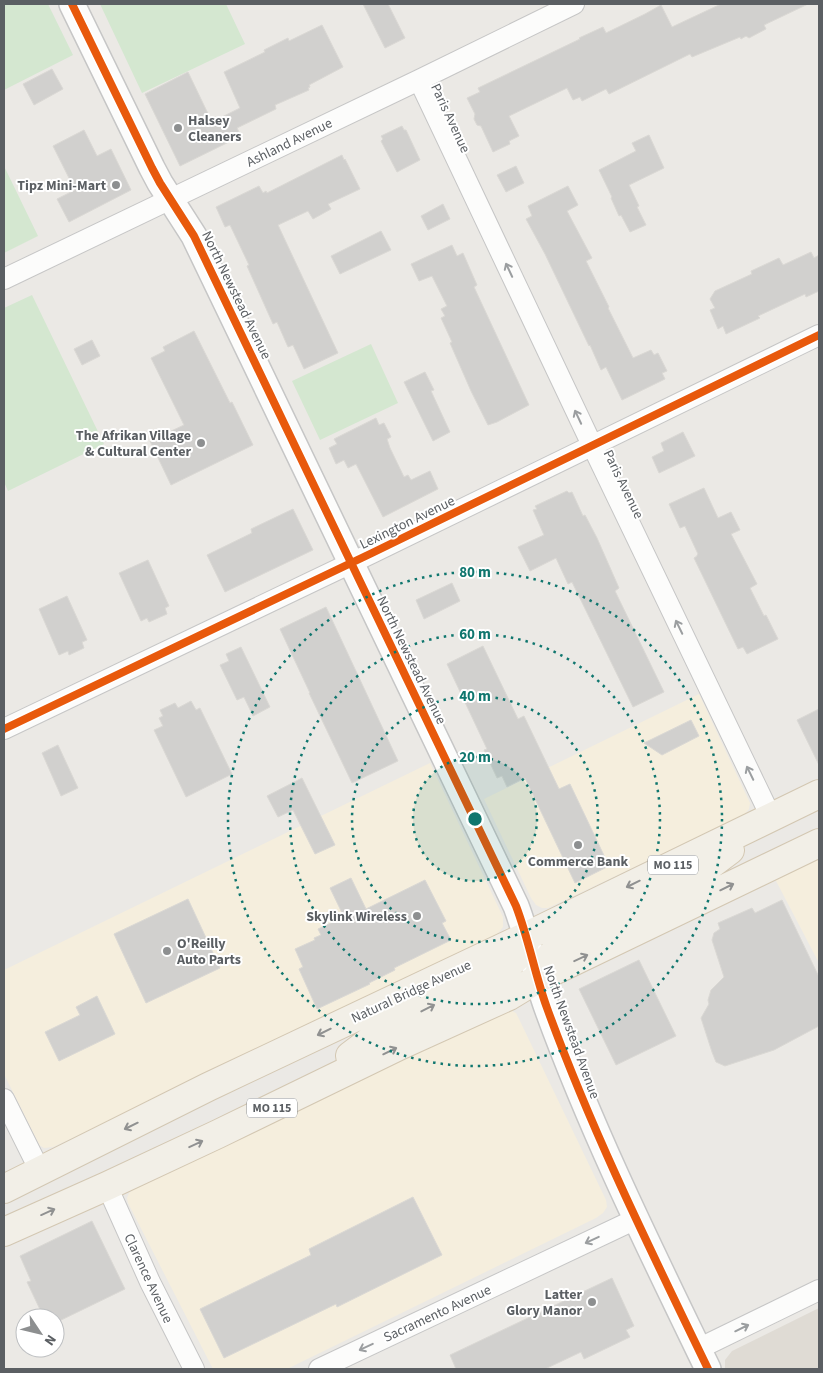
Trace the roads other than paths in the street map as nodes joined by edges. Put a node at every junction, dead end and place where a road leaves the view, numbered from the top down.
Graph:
1 (72, 4) edge
2 (574, 4) edge
3 (419, 80) junction
4 (171, 198) junction
5 (4, 279) edge
6 (819, 335) edge
7 (592, 445) junction
8 (352, 562) junction
9 (4, 729) edge
10 (819, 794) edge
11 (771, 817) junction
12 (819, 843) edge
13 (527, 936) junction
14 (538, 979) junction
15 (301, 1094) junction
16 (4, 1099) edge
17 (40, 1171) junction
18 (107, 1186) junction
19 (4, 1189) edge
20 (636, 1219) junction
21 (4, 1232) edge
22 (819, 1290) edge
23 (703, 1359) edge
24 (194, 1369) edge
25 (319, 1369) edge

1 - 4 street, North Newstead Avenue
2 - 3 street, Ashland Avenue
3 - 4 street, Ashland Avenue
7 -> 3 street, Paris Avenue
4 - 5 street, Ashland Avenue
4 - 8 street, North Newstead Avenue
6 - 7 street, Lexington Avenue
7 - 8 street, Lexington Avenue
11 -> 7 street, Paris Avenue
8 - 9 street, Lexington Avenue
8 - 13 street, North Newstead Avenue
10 - 11 main road, Natural Bridge Avenue / MO 115
11 -> 13 main road, Natural Bridge Avenue / MO 115
11 - 14 main road
14 -> 12 main road
13 - 14 street, North Newstead Avenue
15 -> 13 main road
13 -> 17 main road, Natural Bridge Avenue
15 -> 14 main road, MO 115
14 - 20 street, North Newstead Avenue
18 -> 15 main road, MO 115
16 - 17 street
17 - 19 main road, Natural Bridge Avenue
21 -> 18 main road, MO 115
18 - 24 street, Clarence Avenue
20 - 23 street, North Newstead Avenue
20 -> 25 street, Sacramento Avenue
23 -> 22 street

